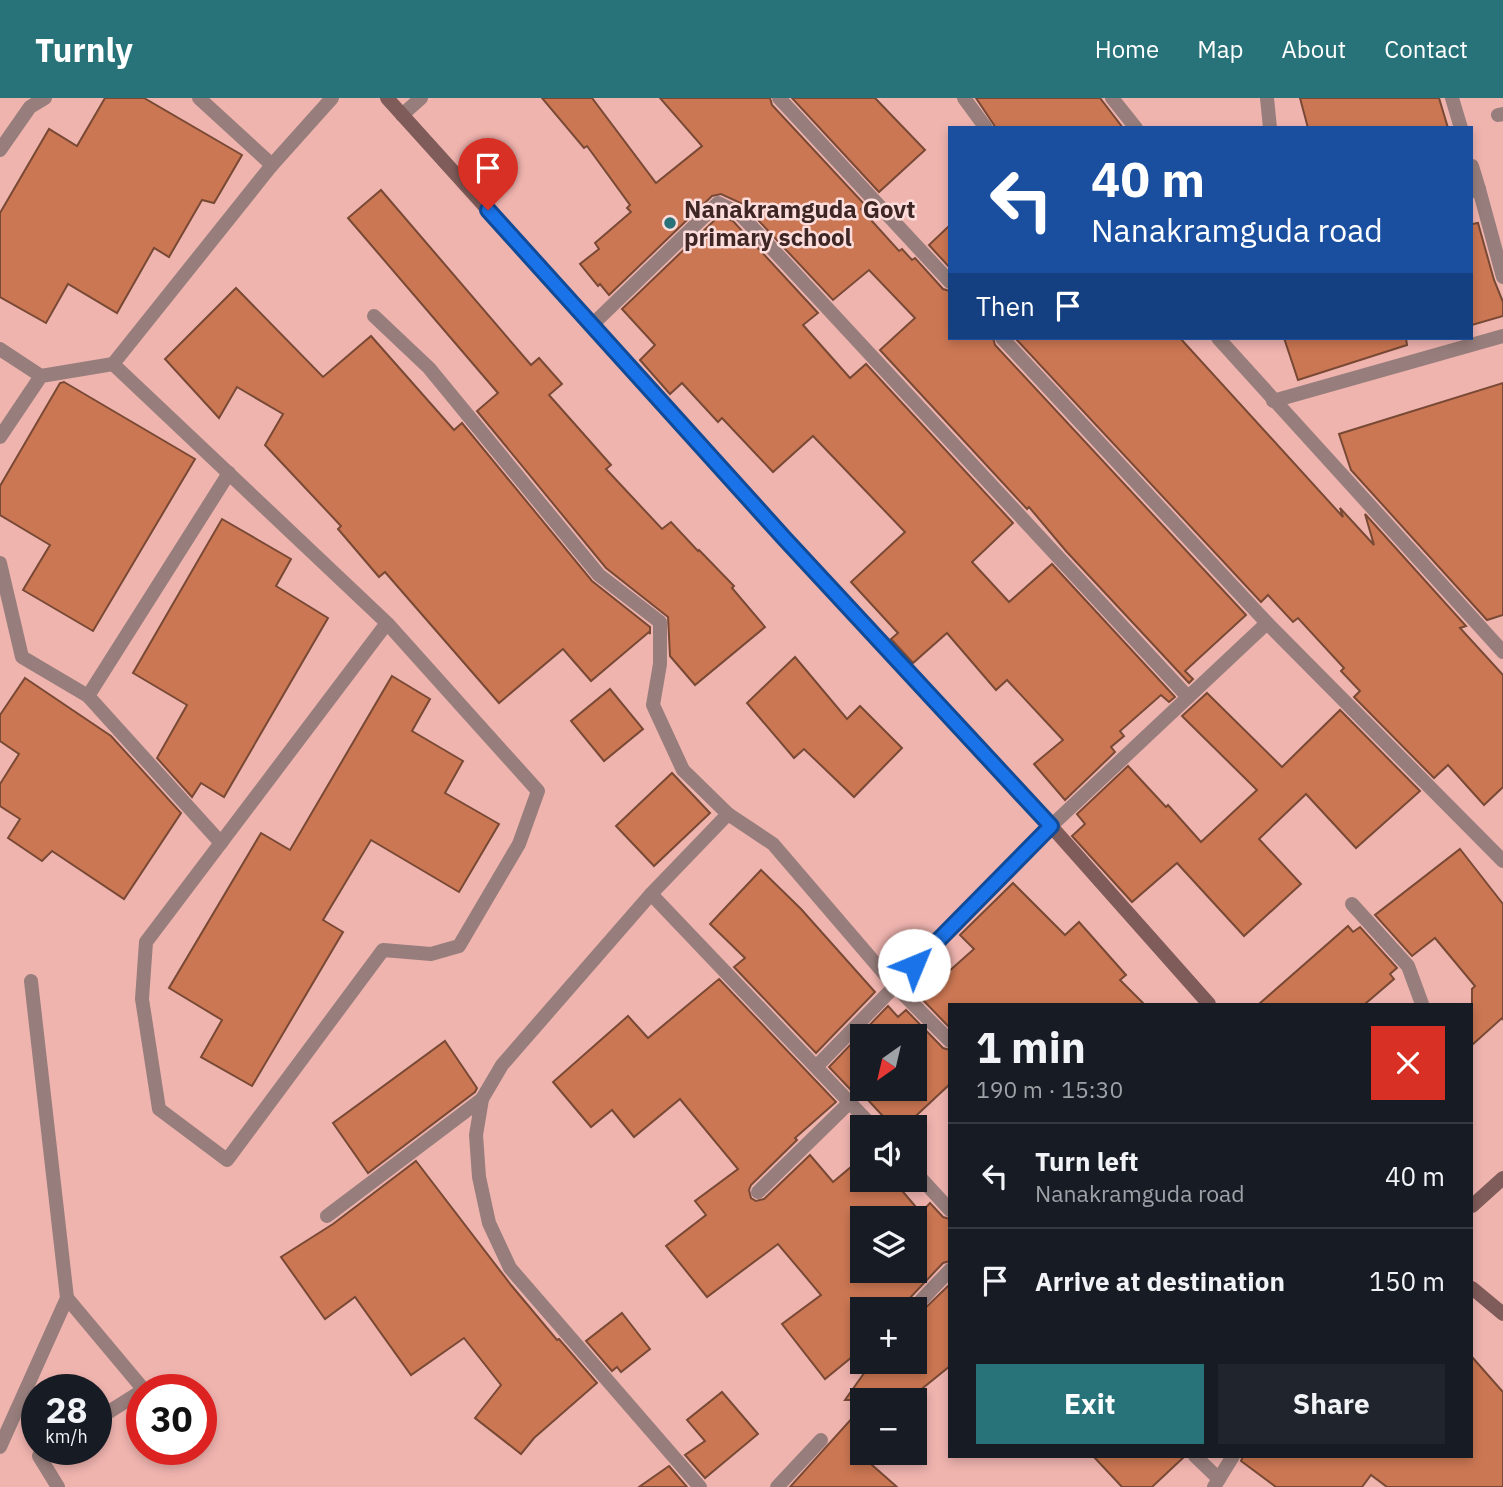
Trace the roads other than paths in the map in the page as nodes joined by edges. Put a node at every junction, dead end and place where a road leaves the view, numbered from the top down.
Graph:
1 (45, 98) edge
2 (199, 98) edge
3 (332, 98) edge
4 (387, 98) edge
5 (421, 98) edge
6 (779, 98) edge
7 (964, 98) edge
8 (1112, 98) edge
9 (1267, 98) edge
10 (1452, 98) edge
11 (402, 114) junction
12 (985, 126) edge
13 (1134, 126) edge
14 (1270, 126) edge
15 (1460, 126) edge
16 (0, 150) edge
17 (272, 165) junction
18 (1475, 190) edge
19 (1503, 277) edge
20 (948, 280) edge
21 (374, 316) dead end
22 (592, 325) junction
23 (1503, 336) edge
24 (1004, 340) edge
25 (1220, 340) edge
26 (0, 349) edge
27 (113, 364) junction
28 (41, 376) junction
29 (1273, 401) junction
30 (0, 437) edge
31 (229, 473) junction
32 (0, 563) edge
33 (1267, 623) junction
34 (387, 624) junction
35 (1503, 652) edge
36 (88, 695) junction
37 (1188, 697) junction
38 (728, 814) junction
39 (1051, 826) junction
40 (221, 843) junction
41 (1503, 860) edge
42 (651, 894) junction
43 (1353, 904) dead end
44 (31, 981) dead end
45 (894, 985) junction
46 (1208, 1003) edge
47 (1422, 1003) edge
48 (948, 1039) edge
49 (817, 1066) junction
50 (482, 1098) junction
51 (850, 1102) junction
52 (862, 1115) edge
53 (1503, 1178) edge
54 (927, 1185) edge
55 (758, 1192) dead end
56 (1473, 1205) edge
57 (948, 1208) edge
58 (327, 1216) dead end
59 (948, 1272) edge
60 (1473, 1289) edge
61 (924, 1297) edge
62 (67, 1298) junction
63 (1503, 1314) edge
64 (130, 1374) edge
65 (821, 1440) dead end
66 (0, 1447) edge
67 (1197, 1458) edge
68 (1232, 1458) edge
69 (45, 1465) edge
70 (1216, 1483) edge
71 (58, 1487) edge
72 (700, 1487) edge
73 (776, 1487) edge

1 - 16 street
2 - 17 street
3 - 17 street
4 - 11 main road
5 - 11 street
6 - 20 street
7 - 12 street
8 - 13 street
9 - 14 street
10 - 15 street
11 - 22 main road
17 - 27 street
18 - 19 street
21 - 38 street
22 - 37 street
22 - 39 main road
23 - 29 street
24 - 33 street
25 - 29 street
26 - 28 street
27 - 28 street
27 - 31 street
28 - 30 street
29 - 35 street
31 - 34 street
31 - 36 street
32 - 36 street
33 - 37 street
33 - 41 street
34 - 40 street
34 - 40 street
36 - 40 street
37 - 39 street
38 - 42 street
38 - 45 street
39 - 45 street
39 - 46 main road
42 - 49 street
42 - 50 street
43 - 47 street
44 - 62 street
45 - 48 street
45 - 49 street
49 - 51 street
50 - 58 street
50 - 72 street
51 - 52 street
51 - 55 street
53 - 56 main road
54 - 57 street
59 - 61 street
60 - 63 main road
62 - 64 street
62 - 66 street
65 - 73 street
67 - 70 street
68 - 70 street
69 - 71 street

